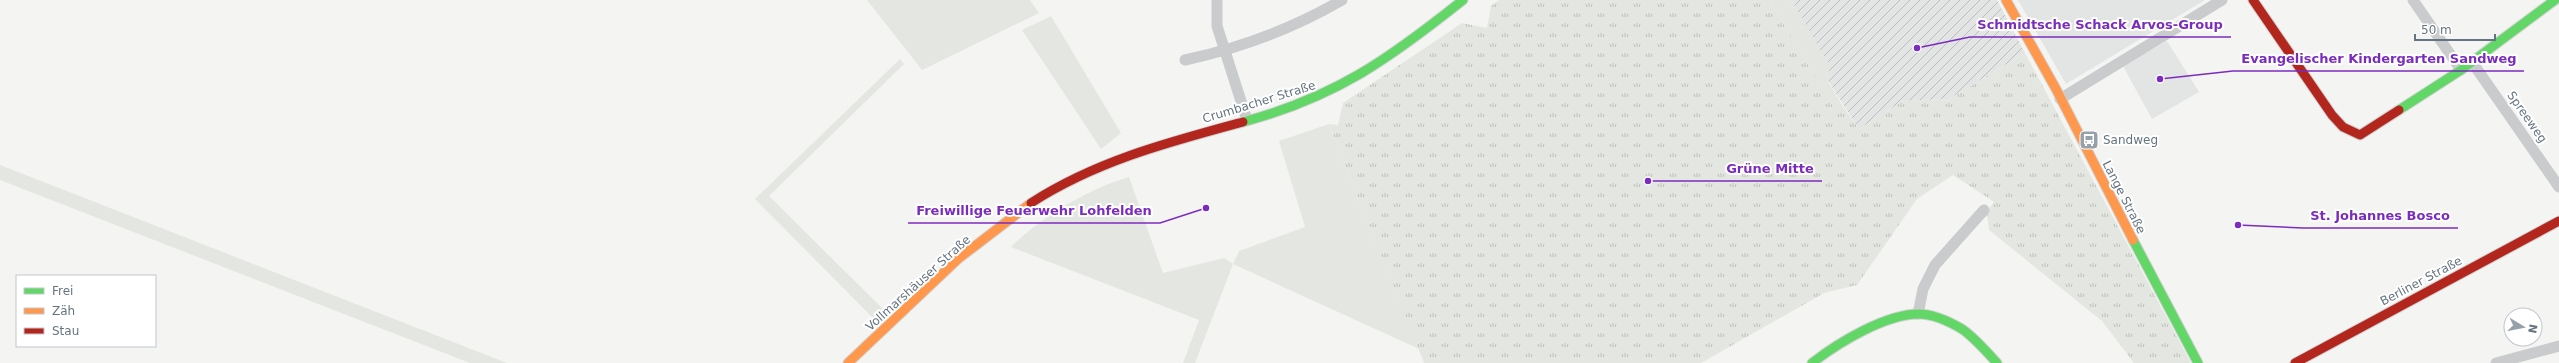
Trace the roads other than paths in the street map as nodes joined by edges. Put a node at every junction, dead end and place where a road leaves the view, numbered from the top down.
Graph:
1 (1217, 0) edge
2 (1342, 0) edge
3 (1463, 0) edge
4 (2006, 0) edge
5 (2222, 0) edge
6 (2253, 0) edge
7 (2413, 0) edge
8 (2554, 0) edge
9 (1224, 52) junction
10 (1185, 60) dead end
11 (2472, 62) junction
12 (2460, 70) junction
13 (2060, 99) junction
14 (1247, 120) junction
15 (1131, 153) joint
16 (2559, 187) edge
17 (1984, 210) dead end
18 (2559, 221) edge
19 (1918, 314) junction
20 (2559, 346) edge
21 (2501, 362) edge
22 (848, 363) edge
23 (1812, 363) edge
24 (1997, 363) edge
25 (2198, 363) edge
26 (2295, 363) edge

1 - 9 street
2 - 9 street
3 - 14 street, Crumbacher Straße
4 - 13 street, Lange Straße
5 - 13 street
6 - 12 street
7 - 12 street
8 - 11 street
9 - 10 street
9 - 14 street
11 - 12 street
11 - 16 street, Spreeweg
13 - 25 street, Lange Straße
14 - 15 street, Crumbacher Straße
15 - 22 street, Vollmarshäuser Straße
17 - 19 street
18 - 26 street, Berliner Straße
19 - 23 street
19 - 24 street
20 - 21 street

